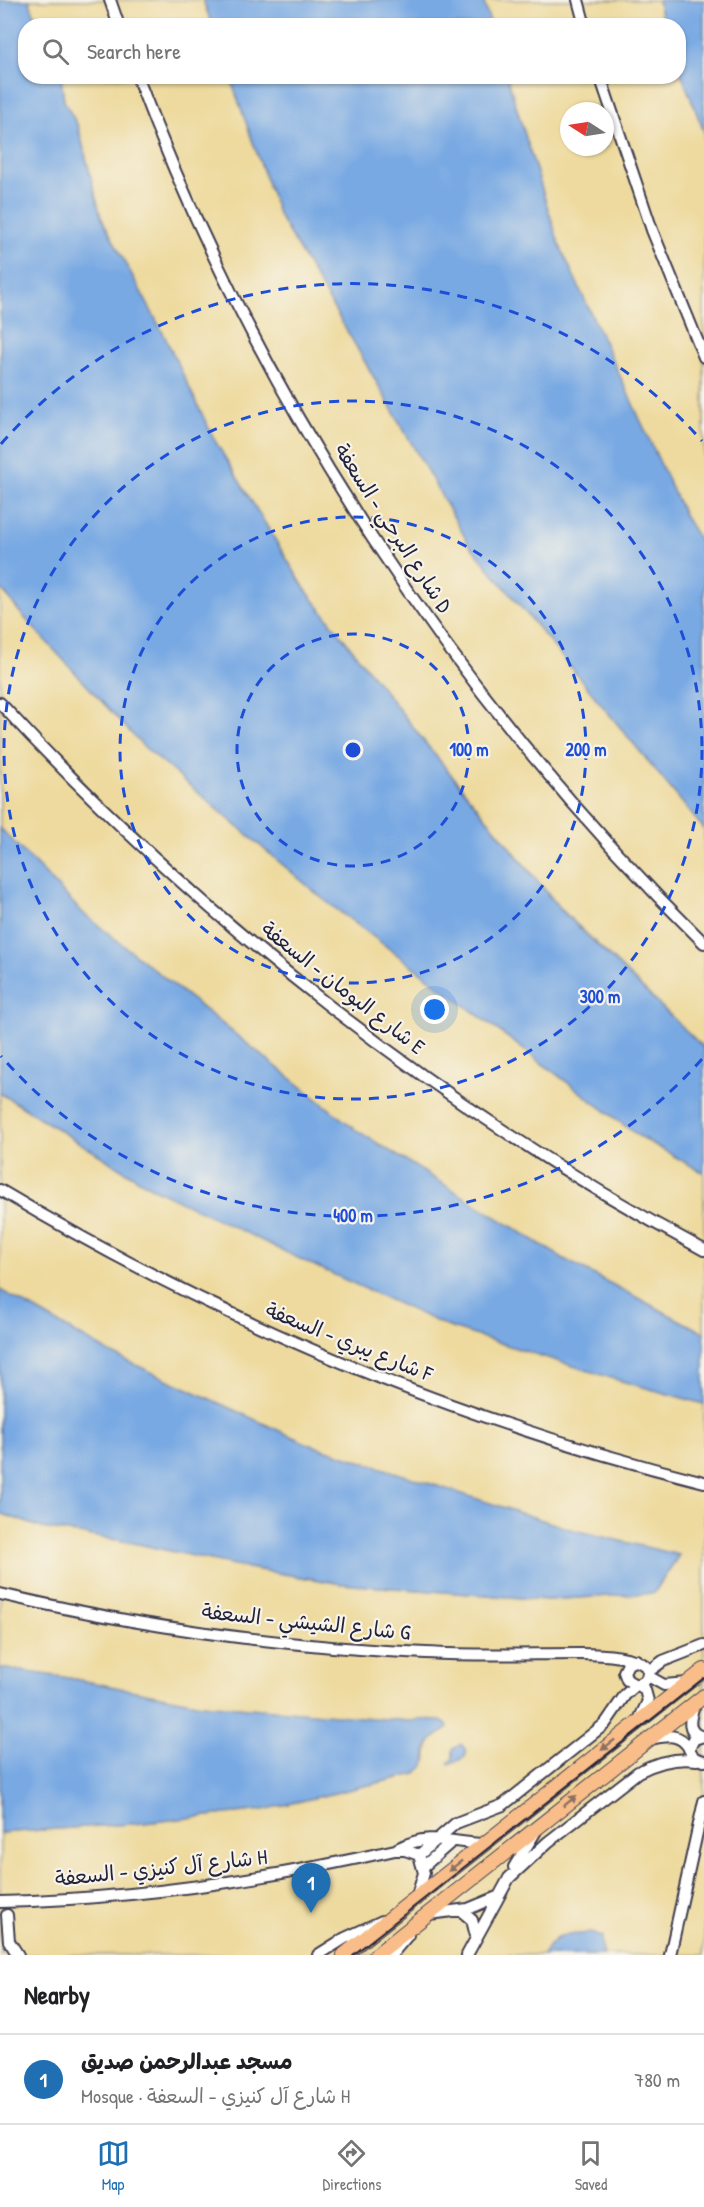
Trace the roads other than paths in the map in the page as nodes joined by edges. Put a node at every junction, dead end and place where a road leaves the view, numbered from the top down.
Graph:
1 (110, 0) edge
2 (578, 0) edge
3 (116, 18) edge
4 (583, 18) edge
5 (140, 84) edge
6 (603, 84) edge
7 (704, 357) edge
8 (0, 703) edge
9 (704, 943) edge
10 (0, 1190) edge
11 (704, 1250) edge
12 (704, 1482) edge
13 (0, 1593) edge
14 (704, 1645) edge
15 (611, 1656) junction
16 (638, 1661) junction
17 (663, 1661) junction
18 (704, 1670) edge
19 (625, 1673) junction
20 (648, 1674) junction
21 (688, 1683) junction
22 (637, 1685) junction
23 (699, 1700) edge
24 (620, 1703) junction
25 (637, 1723) junction
26 (702, 1736) edge
27 (650, 1739) junction
28 (689, 1748) junction
29 (673, 1760) junction
30 (701, 1763) edge
31 (704, 1801) edge
32 (538, 1828) junction
33 (436, 1839) junction
34 (449, 1844) junction
35 (481, 1847) junction
36 (395, 1850) junction
37 (419, 1855) junction
38 (424, 1866) junction
39 (509, 1878) junction
40 (417, 1896) junction
41 (498, 1896) junction
42 (0, 1902) edge
43 (460, 1910) junction
44 (7, 1915) dead end
45 (423, 1917) junction
46 (391, 1918) junction
47 (476, 1936) junction
48 (18, 1955) edge
49 (318, 1955) edge
50 (344, 1955) edge
51 (376, 1955) edge
52 (391, 1955) edge
53 (466, 1955) edge
54 (670, 1955) edge

1 - 3 street
2 - 4 street
5 - 9 street, شارع البرحي - السعفة D
6 - 7 street
8 - 11 street, شارع البومان - السعفة E
10 - 12 street, شارع يبري - السعفة F
13 - 15 street, شارع الشيشي - السعفة G
14 - 17 street
15 - 16 street, شارع الشيشي - السعفة G
15 - 19 street
16 - 17 street, شارع الشيشي - السعفة G
16 - 19 street
16 - 20 street
17 - 20 street
18 - 21 main road
19 - 22 street
19 - 24 street
20 - 21 street
20 - 22 street
21 - 25 main road
22 - 24 street
22 - 25 street
23 - 26 street
23 - 27 main road
24 - 33 street
25 -> 35 main road
26 - 28 street
27 - 28 street
32 -> 27 main road
28 - 29 street
28 - 30 street
29 - 30 street
29 - 39 street
31 - 54 street
32 - 39 street
32 - 45 main road
33 - 34 street
33 - 35 street
33 - 36 street, شارع آل كنيزي - السعفة H
33 - 37 street
34 - 35 street
34 - 38 street
35 -> 40 main road
36 - 37 street, شارع آل كنيزي - السعفة H
36 - 42 street, شارع آل كنيزي - السعفة H
37 - 38 street
38 - 40 street
39 - 41 street
40 - 46 main road
41 - 43 street
41 - 47 street
43 - 45 street
43 - 47 street
44 - 48 street
45 - 51 main road
45 - 52 street
46 - 49 street
46 - 50 main road
47 - 53 street

